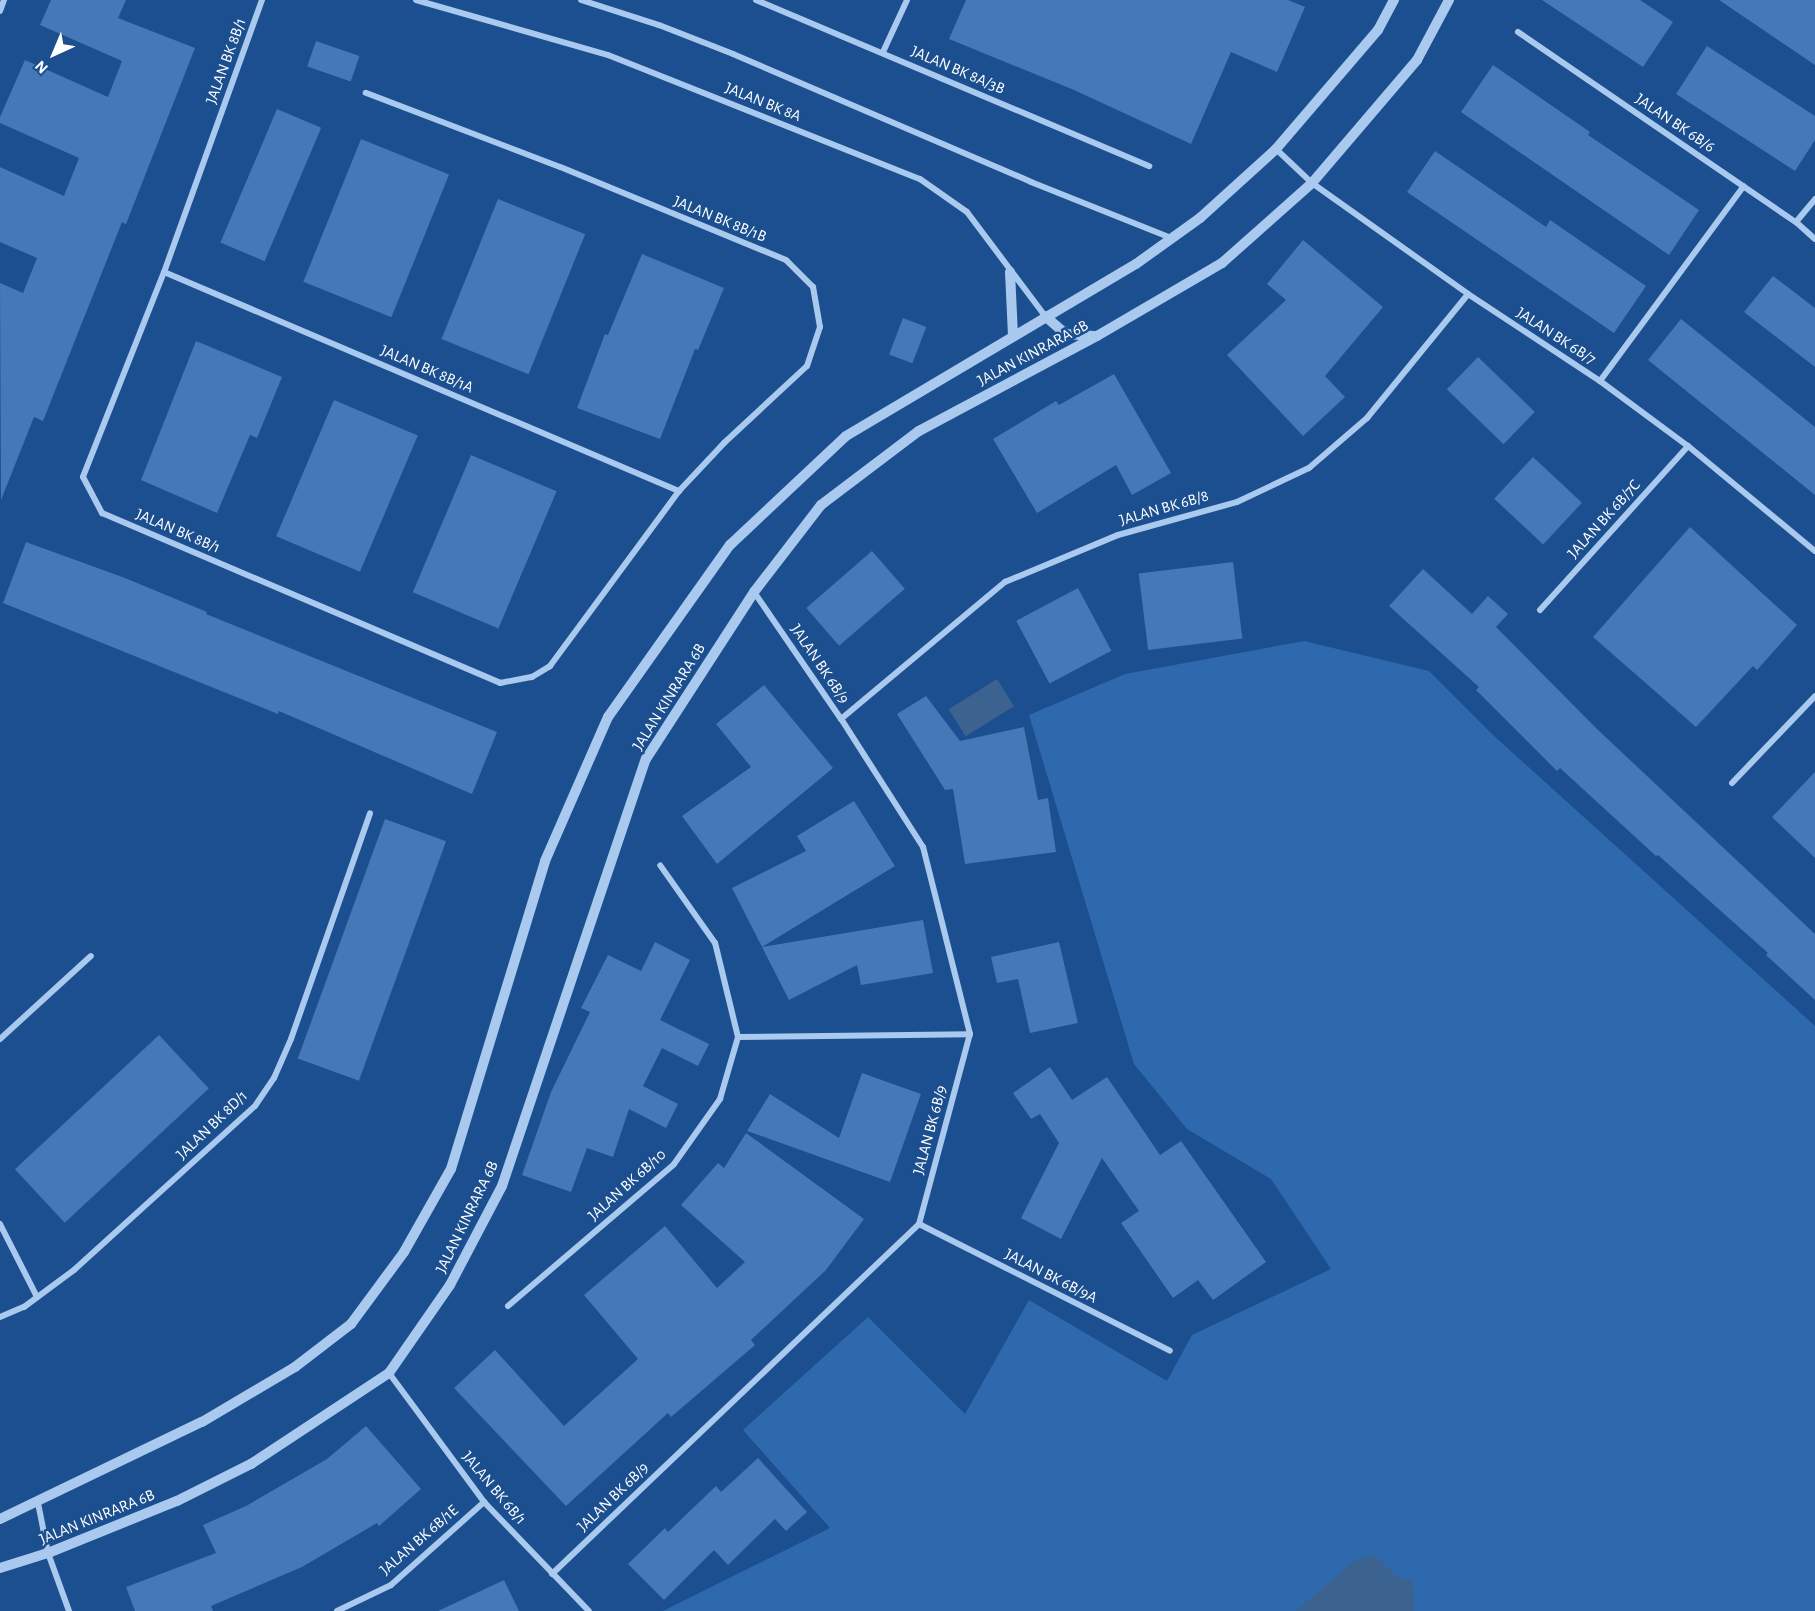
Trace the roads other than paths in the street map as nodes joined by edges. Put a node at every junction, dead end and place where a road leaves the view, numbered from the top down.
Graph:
1 (4, 0) edge
2 (262, 0) edge
3 (267, 0) edge
4 (416, 0) edge
5 (581, 0) edge
6 (756, 0) edge
7 (907, 0) edge
8 (1394, 0) edge
9 (1449, 0) edge
10 (0, 11) edge
11 (1518, 32) dead end
12 (884, 52) junction
13 (366, 93) dead end
14 (1276, 149) junction
15 (1149, 166) dead end
16 (1312, 183) junction
17 (1744, 186) junction
18 (1815, 199) edge
19 (1796, 222) junction
20 (1172, 238) junction
21 (1815, 239) edge
22 (1011, 272) junction
23 (164, 273) junction
24 (1468, 294) junction
25 (1045, 316) junction
26 (1013, 335) junction
27 (1097, 336) junction
28 (1600, 381) junction
29 (1688, 446) junction
30 (679, 491) junction
31 (1815, 551) edge
32 (754, 592) junction
33 (1540, 610) dead end
34 (1815, 696) edge
35 (841, 719) junction
36 (1732, 783) dead end
37 (370, 813) dead end
38 (660, 865) dead end
39 (91, 956) dead end
40 (970, 1034) junction
41 (738, 1037) junction
42 (0, 1039) edge
43 (0, 1224) edge
44 (919, 1224) junction
45 (38, 1297) junction
46 (508, 1306) dead end
47 (0, 1317) edge
48 (1170, 1351) dead end
49 (388, 1373) junction
50 (484, 1502) junction
51 (38, 1503) junction
52 (0, 1520) edge
53 (48, 1553) junction
54 (0, 1568) edge
55 (552, 1574) junction
56 (69, 1611) edge
57 (337, 1611) edge
58 (589, 1611) edge

1 - 10 street
2 - 3 street
2 - 23 street, JALAN BK 8B/1
4 - 22 street, JALAN BK 8A
5 - 20 street, JALAN BK 8A
6 - 12 street, JALAN BK 8A/3B
7 - 12 street
8 - 14 street, JALAN KINRARA 6B
9 - 16 street, JALAN KINRARA 6B
11 - 17 street, JALAN BK 6B/6
12 - 15 street, JALAN BK 8A/3B
13 - 30 street, JALAN BK 8B/1B
14 - 16 street, JALAN BK 6B/7
14 - 20 street, JALAN KINRARA 6B
16 - 24 street, JALAN BK 6B/7
16 - 27 street, JALAN KINRARA 6B
17 - 19 street, JALAN BK 6B/6
17 - 28 street
18 - 19 street
19 - 21 street, JALAN BK 6B/6
20 - 25 street, JALAN KINRARA 6B
22 - 25 street, JALAN BK 8A
22 - 26 street
23 - 30 street, JALAN BK 8B/1A
23 - 30 street, JALAN BK 8B/1
24 - 28 street, JALAN BK 6B/7
24 - 35 street, JALAN BK 6B/8
25 - 26 street, JALAN KINRARA 6B
25 - 27 street
26 - 51 street, JALAN KINRARA 6B
27 - 32 street, JALAN KINRARA 6B
28 - 29 street, JALAN BK 6B/7
29 - 31 street, JALAN BK 6B/7
29 - 33 street, JALAN BK 6B/7C
32 - 35 street, JALAN BK 6B/9
32 - 49 street, JALAN KINRARA 6B
34 - 36 street
35 - 40 street, JALAN BK 6B/9
37 - 45 street, JALAN BK 8D/1
38 - 41 street, JALAN BK 6B/10
39 - 42 street
40 - 41 street
40 - 44 street, JALAN BK 6B/9
41 - 46 street, JALAN BK 6B/10
43 - 45 street
44 - 48 street, JALAN BK 6B/9A
44 - 55 street, JALAN BK 6B/9
45 - 47 street, JALAN BK 8D/1
49 - 50 street, JALAN BK 6B/1
49 - 53 street, JALAN KINRARA 6B
50 - 55 street, JALAN BK 6B/1
50 - 57 street, JALAN BK 6B/1E
51 - 52 street, JALAN KINRARA 6B
51 - 53 street
53 - 54 street, JALAN KINRARA 6B
53 - 56 street
55 - 58 street, JALAN BK 6B/1

